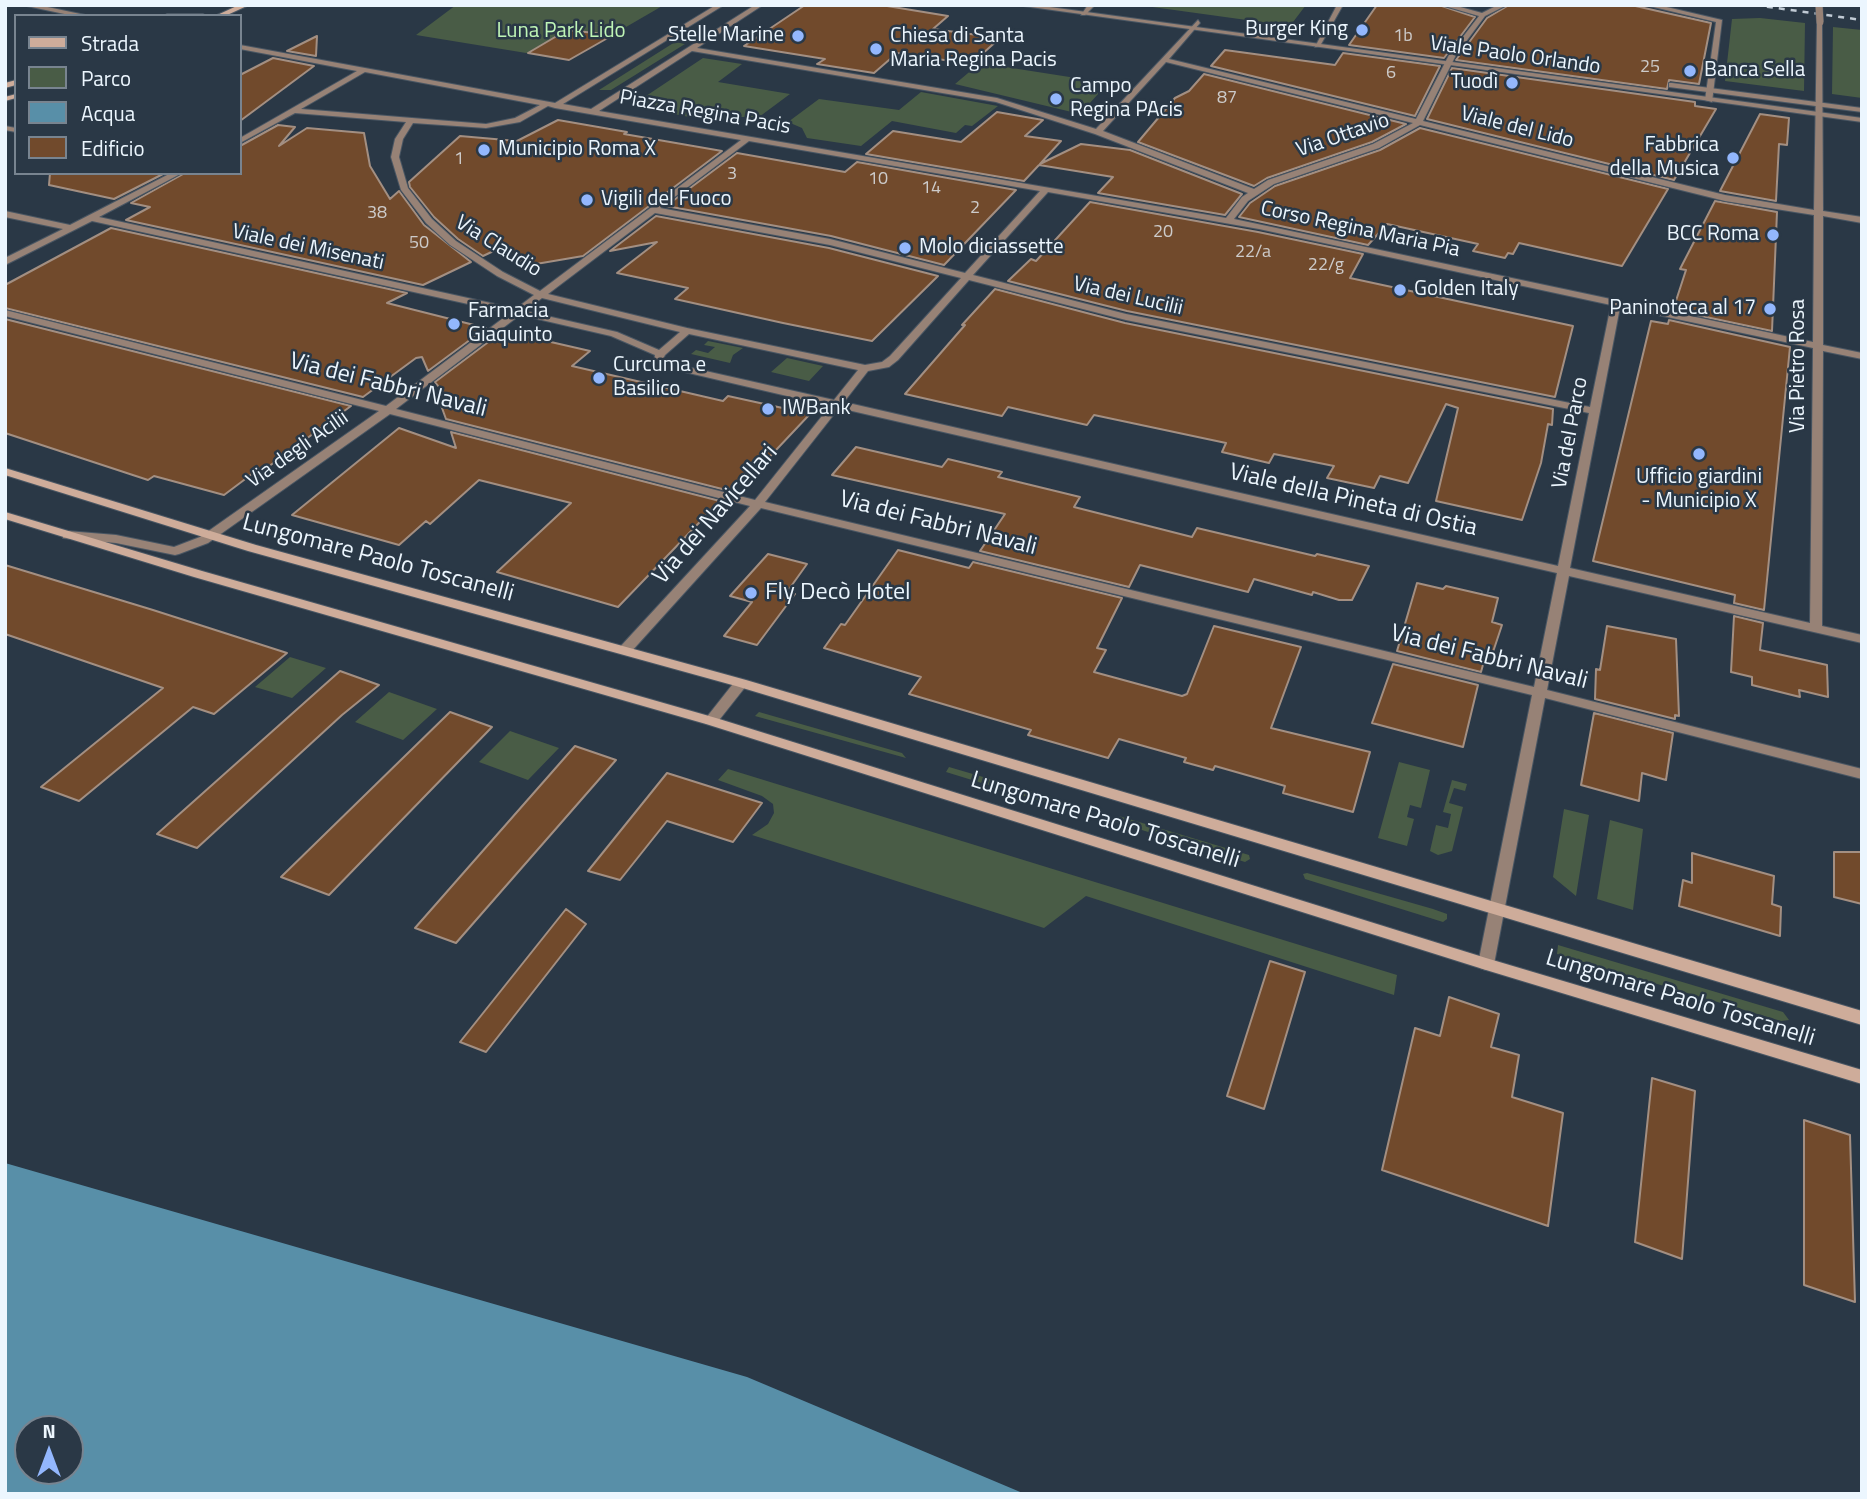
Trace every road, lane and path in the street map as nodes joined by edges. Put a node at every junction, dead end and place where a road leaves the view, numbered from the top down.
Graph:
1 (25, 5) edge
2 (246, 5) edge
3 (721, 5) edge
4 (760, 5) edge
5 (1019, 5) edge
6 (1078, 5) edge
7 (1340, 5) edge
8 (1444, 5) edge
9 (1504, 5) edge
10 (1648, 5) edge
11 (1819, 5) edge
12 (1091, 6) edge
13 (76, 14) edge
14 (223, 14) edge
15 (1083, 14) junction
16 (1483, 15) junction
17 (1198, 22) junction
18 (1191, 29) junction
19 (1321, 38) junction
20 (1317, 46) junction
21 (242, 47) edge
22 (691, 49) junction
23 (1453, 55) junction
24 (1166, 61) junction
25 (1447, 64) junction
26 (362, 71) junction
27 (1713, 90) junction
28 (1709, 100) junction
29 (551, 105) junction
30 (1820, 110) junction
31 (1862, 110) edge
32 (297, 111) junction
33 (592, 112) junction
34 (411, 120) junction
35 (1862, 120) edge
36 (1419, 122) junction
37 (1098, 132) junction
38 (747, 139) junction
39 (242, 140) edge
40 (848, 156) joint
41 (174, 175) edge
42 (1046, 189) junction
43 (1253, 192) junction
44 (655, 210) junction
45 (1819, 213) junction
46 (7, 216) edge
47 (91, 218) junction
48 (1229, 220) junction
49 (1862, 220) edge
50 (71, 228) junction
51 (5, 262) edge
52 (966, 278) junction
53 (541, 295) junction
54 (1616, 303) junction
55 (518, 312) junction
56 (5, 313) edge
57 (687, 331) junction
58 (1818, 347) junction
59 (660, 354) junction
60 (1862, 356) edge
61 (865, 368) junction
62 (835, 404) junction
63 (388, 410) junction
64 (1595, 411) junction
65 (5, 471) edge
66 (758, 504) junction
67 (5, 515) edge
68 (66, 534) junction
69 (210, 536) junction
70 (1564, 571) junction
71 (1816, 629) junction
72 (1862, 639) edge
73 (625, 650) junction
74 (741, 683) junction
75 (1541, 693) junction
76 (710, 720) junction
77 (1862, 775) edge
78 (1495, 911) junction
79 (1486, 964) junction
80 (1862, 1018) edge
81 (1862, 1077) edge

1 - 13 street
2 - 14 main road
3 - 29 street
4 - 22 street
5 - 15 street, Viale Paolo Orlando
6 - 12 street, Viale Paolo Orlando
7 - 19 street
8 - 16 street
9 - 16 street
10 - 27 street
11 - 30 street, Via Pietro Rosa, bridge
12 - 15 street
12 - 17 street, Viale Paolo Orlando
15 - 18 street, Viale Paolo Orlando
16 - 23 street, Via Ottavio
17 - 18 street
17 - 19 street, Viale Paolo Orlando
18 - 20 street, Viale Paolo Orlando
18 - 24 street
19 - 20 street
19 - 23 street, Viale Paolo Orlando
20 - 25 street, Viale Paolo Orlando
21 - 26 street, Piazza Regina Pacis
22 - 33 street
22 - 37 street
23 - 25 street, Via Ottavio
23 - 27 street, Viale Paolo Orlando
24 - 36 street, Viale del Lido
24 - 37 street
25 - 28 street, Viale Paolo Orlando
25 - 36 street, Via Ottavio
26 - 29 street, Piazza Regina Pacis
26 - 32 street
27 - 28 street
27 - 30 street, Viale Paolo Orlando
28 - 30 street, Viale Paolo Orlando
29 - 33 street, Piazza Regina Pacis
29 - 34 street
30 - 31 street, Viale Paolo Orlando
30 - 35 street, Viale Paolo Orlando
30 - 45 street, Via Pietro Rosa
32 - 34 street
32 - 39 street
33 - 38 street, Piazza Regina Pacis
34 - 53 street, Via Claudio
36 - 43 street, Via Ottavio
36 - 45 street, Viale del Lido
37 - 43 street
38 - 40 street, Piazza Regina Pacis
38 - 44 street, Via degli Acilii
40 - 42 street, Corso Regina Maria Pia
41 - 47 street
42 - 48 street, Corso Regina Maria Pia
42 - 52 street
43 - 48 street, Via Ottavio
44 - 52 street, Via dei Lucilii
44 - 53 street, Via degli Acilii
45 - 49 street, Viale del Lido
45 - 58 street, Via Pietro Rosa
46 - 50 street
47 - 50 street
47 - 55 street, Viale dei Misenati
48 - 54 street, Corso Regina Maria Pia
50 - 51 street
52 - 61 street
52 - 64 street, Via dei Lucilii
53 - 55 street, Via degli Acilii
53 - 57 street, Via Claudio
54 - 58 street, Corso Regina Maria Pia
54 - 64 street, Via del Parco
55 - 59 street, Viale dei Misenati
55 - 63 street, Via degli Acilii
56 - 63 street, Via dei Fabbri Navali
57 - 59 street
57 - 61 street, Via Claudio
58 - 60 street, Corso Regina Maria Pia
58 - 71 street, Via Pietro Rosa
59 - 62 street, Viale della Pineta di Ostia
61 - 62 street, Via dei Navicellari
62 - 66 street, Via dei Navicellari
62 - 70 street, Viale della Pineta di Ostia
63 - 66 street, Via dei Fabbri Navali
63 - 69 street, Via degli Acilii
64 - 70 street, Via del Parco
65 - 69 main road, Lungomare Paolo Toscanelli
66 - 73 street, Via dei Navicellari
66 - 75 street, Via dei Fabbri Navali
67 - 68 main road, Lungomare Paolo Toscanelli
68 - 69 street, Via degli Acilii
68 - 76 main road, Lungomare Paolo Toscanelli
69 - 73 main road, Lungomare Paolo Toscanelli
70 - 71 street, Viale della Pineta di Ostia
70 - 75 street, Via del Parco
71 - 72 street, Viale della Pineta di Ostia
73 - 74 main road, Lungomare Paolo Toscanelli
74 - 76 street
74 - 78 main road, Lungomare Paolo Toscanelli
75 - 77 street, Via dei Fabbri Navali
75 - 78 street, Via del Parco
76 - 79 main road, Lungomare Paolo Toscanelli
78 - 79 street
78 - 80 main road, Lungomare Paolo Toscanelli
79 - 81 main road, Lungomare Paolo Toscanelli

